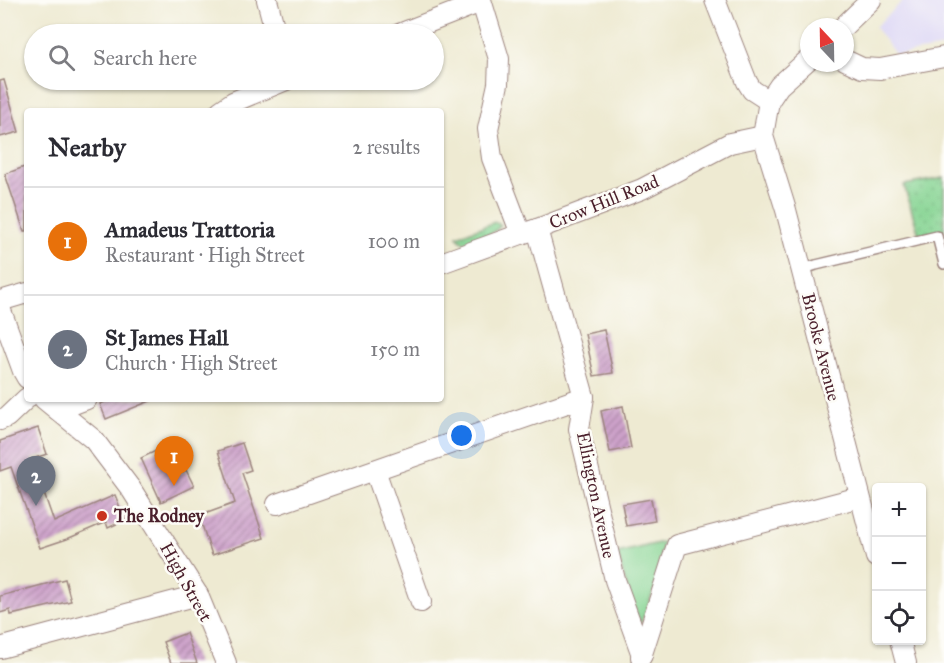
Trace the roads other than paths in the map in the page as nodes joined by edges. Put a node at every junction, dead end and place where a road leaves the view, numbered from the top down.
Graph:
1 (267, 0) edge
2 (715, 0) edge
3 (872, 0) edge
4 (481, 1) edge
5 (853, 18) edge
6 (273, 24) edge
7 (424, 24) edge
8 (944, 57) edge
9 (854, 64) edge
10 (800, 67) edge
11 (262, 90) edge
12 (769, 101) junction
13 (224, 108) edge
14 (764, 136) junction
15 (529, 232) junction
16 (444, 262) edge
17 (944, 264) edge
18 (801, 270) junction
19 (24, 293) edge
20 (0, 302) edge
21 (0, 308) edge
22 (24, 373) edge
23 (584, 397) junction
24 (24, 401) edge
25 (69, 402) edge
26 (51, 405) edge
27 (0, 420) edge
28 (375, 470) junction
29 (860, 497) junction
30 (277, 504) dead end
31 (872, 542) edge
32 (198, 595) junction
33 (421, 602) dead end
34 (901, 645) edge
35 (0, 648) edge
36 (640, 659) edge
37 (226, 663) edge
38 (906, 663) edge

1 - 6 street
2 - 12 street
3 - 5 street
4 - 7 street
4 - 15 street, Ellington Avenue
8 - 9 street
10 - 12 street
11 - 13 street
12 - 14 street
14 - 15 street, Crow Hill Road
14 - 18 street, Brooke Avenue
15 - 16 street, Crow Hill Road
15 - 23 street, Ellington Avenue
17 - 18 lane
18 - 29 street, Brooke Avenue
19 - 20 street
21 - 22 street
23 - 28 street
23 - 36 street, Ellington Avenue
24 - 27 street
25 - 26 street
26 - 32 street, High Street
28 - 30 street
28 - 33 street
29 - 31 street, Brooke Avenue
29 - 36 street
32 - 35 street
32 - 37 street, High Street
34 - 38 street

